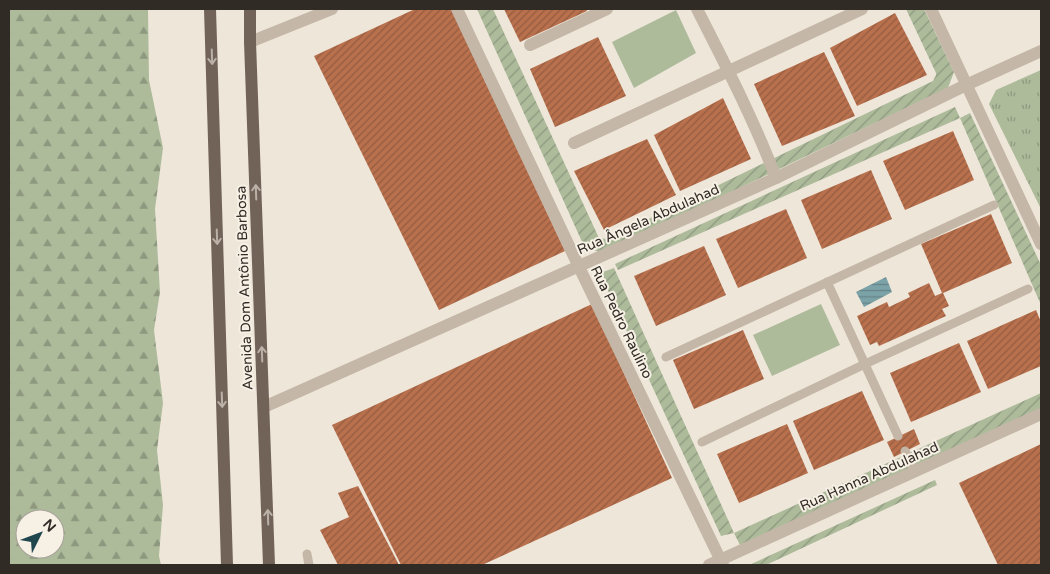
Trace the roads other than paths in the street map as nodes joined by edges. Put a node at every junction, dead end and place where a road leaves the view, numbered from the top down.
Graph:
1 (210, 9) edge
2 (250, 9) edge
3 (332, 9) edge
4 (457, 9) edge
5 (608, 9) edge
6 (697, 9) edge
7 (862, 9) edge
8 (931, 9) edge
9 (250, 42) junction
10 (530, 45) dead end
11 (1041, 51) edge
12 (728, 72) junction
13 (966, 85) junction
14 (574, 143) dead end
15 (776, 178) junction
16 (994, 205) dead end
17 (1041, 244) edge
18 (579, 266) junction
19 (827, 282) junction
20 (1028, 289) dead end
21 (666, 357) dead end
22 (865, 364) junction
23 (264, 407) junction
24 (1041, 414) edge
25 (898, 436) dead end
26 (702, 442) dead end
27 (905, 451) dead end
28 (915, 472) junction
29 (307, 554) dead end
30 (717, 563) edge
31 (227, 565) edge
32 (270, 565) edge
33 (309, 565) edge

1 -> 31 main road, Avenida Dom Antônio Barbosa
2 - 9 main road, Avenida Dom Antônio Barbosa
3 - 9 street
4 - 18 street, Rua Pedro Raulino
5 - 10 street
6 - 12 street
7 - 12 street
8 - 13 street
23 -> 9 main road, Avenida Dom Antônio Barbosa
11 - 13 street, Rua Ângela Abdulahad
12 - 14 street
12 - 15 street
13 - 15 street, Rua Ângela Abdulahad
13 - 17 street
15 - 18 street, Rua Ângela Abdulahad
16 - 19 lane
18 - 23 street, Rua Ângela Abdulahad
18 - 30 street, Rua Pedro Raulino
19 - 21 lane
19 - 22 lane
20 - 22 lane
22 - 25 lane
22 - 26 lane
32 -> 23 main road, Avenida Dom Antônio Barbosa
24 - 28 street, Rua Hanna Abdulahad
27 - 28 lane
28 - 30 street, Rua Hanna Abdulahad
29 - 33 lane

